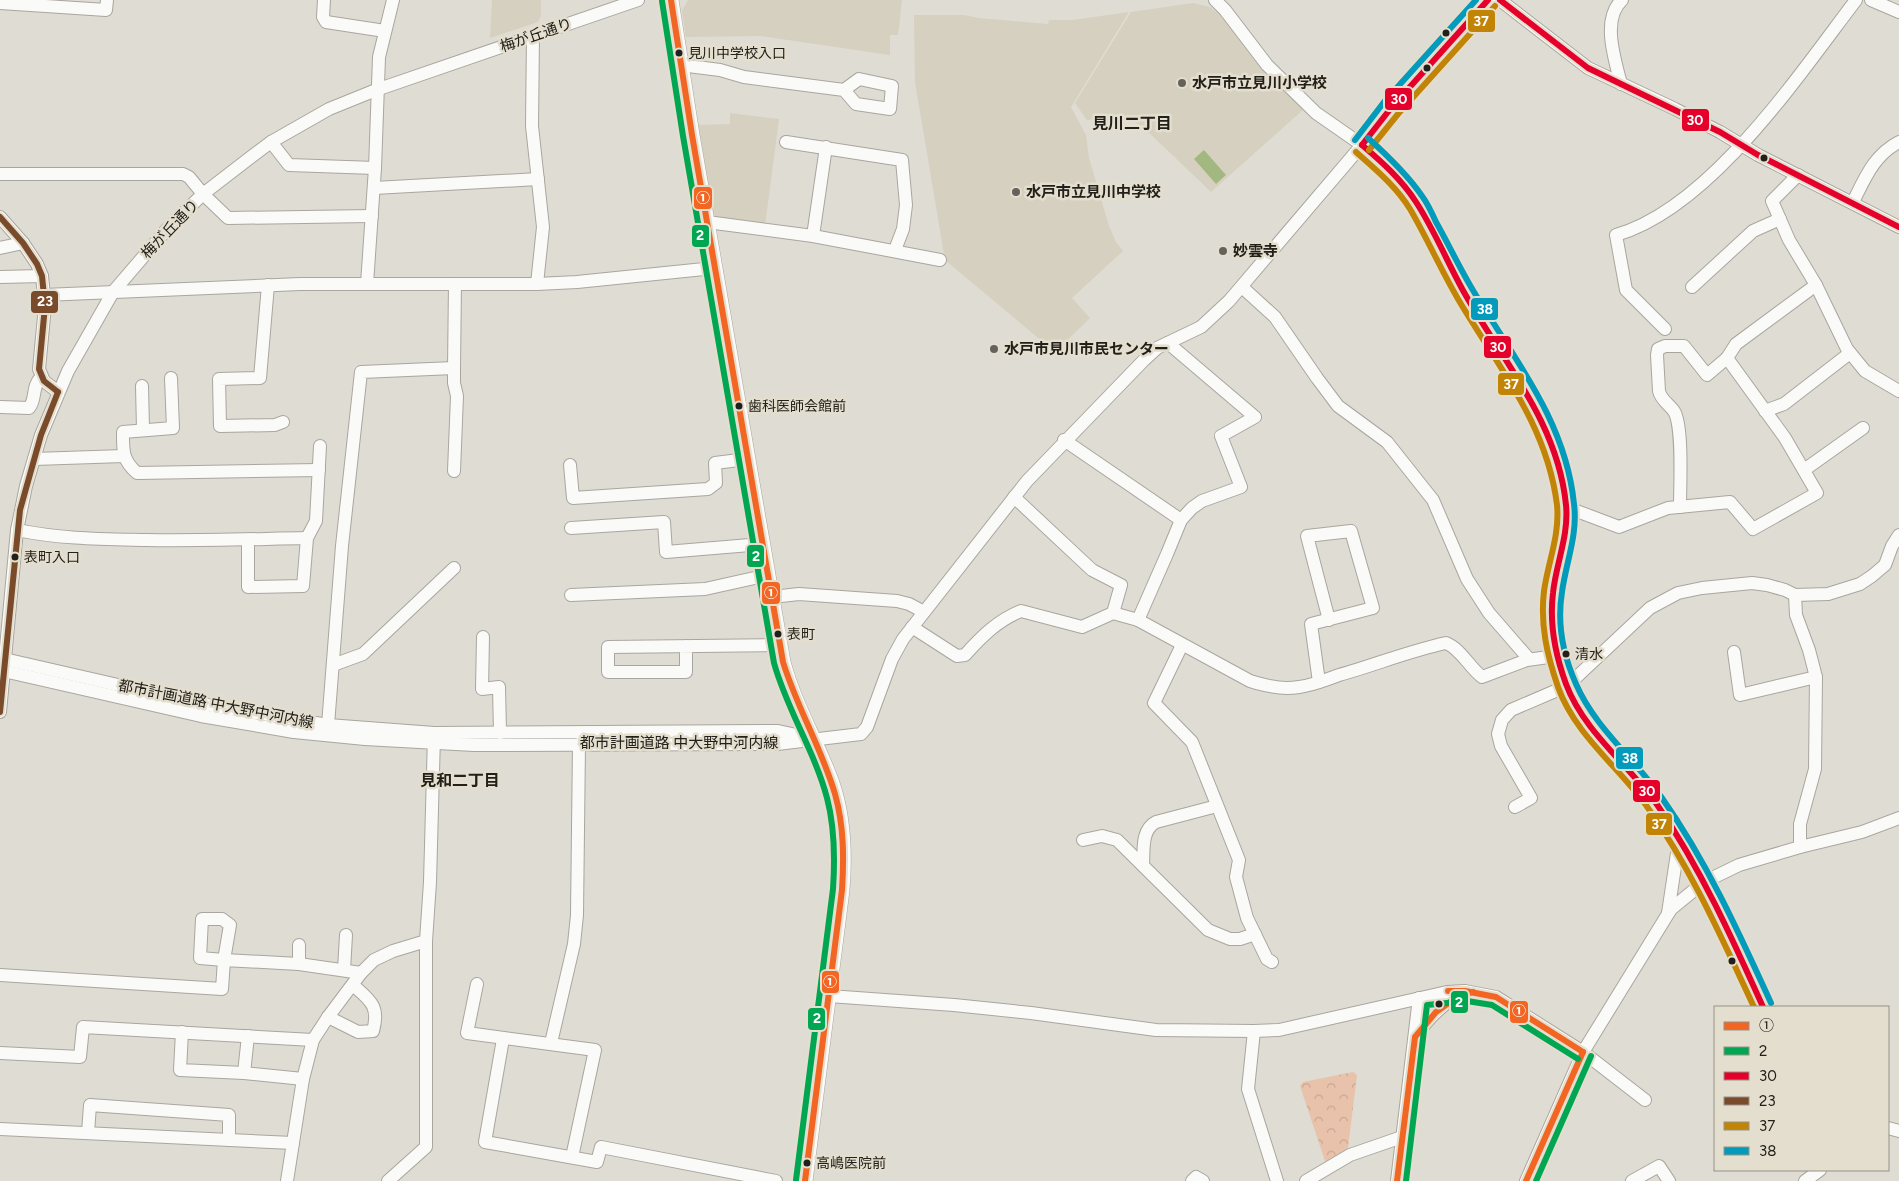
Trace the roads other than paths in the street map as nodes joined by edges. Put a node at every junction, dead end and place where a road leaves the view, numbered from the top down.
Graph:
1 (106, 0) edge
2 (324, 0) edge
3 (393, 0) edge
4 (638, 0) edge
5 (671, 0) edge
6 (1215, 0) edge
7 (1488, 0) edge
8 (1500, 0) edge
9 (1622, 0) edge
10 (1856, 0) edge
11 (1871, 0) edge
12 (0, 3) edge
13 (1899, 12) edge
14 (385, 31) junction
15 (533, 36) junction
16 (680, 65) junction
17 (1621, 84) junction
18 (376, 90) junction
19 (844, 90) dead end
20 (271, 142) junction
21 (786, 142) dead end
22 (1899, 142) edge
23 (1362, 145) junction
24 (1741, 145) junction
25 (826, 147) junction
26 (375, 168) junction
27 (0, 174) edge
28 (1798, 176) junction
29 (538, 179) junction
30 (374, 188) junction
31 (203, 194) junction
32 (1853, 202) junction
33 (372, 216) junction
34 (0, 217) edge
35 (1780, 220) junction
36 (707, 222) junction
37 (1899, 227) edge
38 (813, 236) junction
39 (23, 243) junction
40 (0, 248) edge
41 (895, 250) junction
42 (940, 260) dead end
43 (714, 268) junction
44 (42, 276) junction
45 (0, 277) edge
46 (367, 284) junction
47 (455, 284) junction
48 (537, 284) junction
49 (268, 285) junction
50 (1816, 285) junction
51 (1242, 286) junction
52 (1692, 287) dead end
53 (113, 292) junction
54 (44, 295) junction
55 (1665, 329) dead end
56 (1168, 343) junction
57 (1850, 353) junction
58 (1727, 358) junction
59 (454, 368) junction
60 (42, 377) junction
61 (171, 378) dead end
62 (142, 386) dead end
63 (1899, 391) edge
64 (58, 392) junction
65 (0, 407) edge
66 (1765, 411) junction
67 (283, 422) dead end
68 (1863, 428) dead end
69 (144, 430) junction
70 (1064, 440) junction
71 (320, 446) dead end
72 (124, 456) junction
73 (34, 459) junction
74 (747, 459) junction
75 (570, 465) dead end
76 (319, 470) junction
77 (1804, 470) junction
78 (454, 471) dead end
79 (1014, 497) junction
80 (1566, 507) junction
81 (1680, 507) junction
82 (1181, 520) junction
83 (571, 528) dead end
84 (17, 530) junction
85 (1899, 535) edge
86 (307, 538) junction
87 (248, 540) junction
88 (762, 544) junction
89 (6, 568) edge
90 (454, 568) dead end
91 (768, 575) junction
92 (571, 595) dead end
93 (1795, 595) junction
94 (772, 597) junction
95 (924, 612) junction
96 (1113, 613) junction
97 (1138, 620) junction
98 (1329, 620) junction
99 (912, 626) junction
100 (483, 637) dead end
101 (780, 645) junction
102 (1182, 645) junction
103 (686, 646) junction
104 (1734, 652) dead end
105 (1556, 656) junction
106 (1529, 660) junction
107 (2, 665) edge
108 (333, 665) junction
109 (1816, 677) junction
110 (1319, 682) junction
111 (1566, 686) junction
112 (0, 712) edge
113 (328, 725) junction
114 (500, 734) junction
115 (813, 738) junction
116 (433, 739) junction
117 (579, 744) junction
118 (1217, 806) junction
119 (1515, 807) dead end
120 (1899, 818) edge
121 (1083, 840) dead end
122 (1679, 840) junction
123 (1800, 847) junction
124 (1143, 865) junction
125 (1704, 882) junction
126 (1668, 913) junction
127 (346, 934) dead end
128 (1255, 934) junction
129 (426, 941) junction
130 (299, 945) dead end
131 (1272, 962) dead end
132 (299, 964) junction
133 (344, 970) junction
134 (361, 973) junction
135 (0, 975) edge
136 (477, 984) dead end
137 (352, 985) junction
138 (1473, 992) junction
139 (829, 996) junction
140 (1420, 998) junction
141 (1763, 1006) edge
142 (328, 1017) junction
143 (1254, 1031) junction
144 (182, 1032) junction
145 (248, 1036) junction
146 (1415, 1037) junction
147 (504, 1039) junction
148 (314, 1040) junction
149 (551, 1043) junction
150 (1583, 1052) junction
151 (0, 1053) edge
152 (244, 1073) junction
153 (303, 1079) junction
154 (1645, 1100) dead end
155 (0, 1129) edge
156 (88, 1133) junction
157 (1402, 1137) junction
158 (229, 1140) junction
159 (292, 1143) junction
160 (572, 1157) junction
161 (1819, 1171) edge
162 (287, 1181) edge
163 (388, 1181) edge
164 (776, 1181) edge
165 (805, 1181) edge
166 (1192, 1181) edge
167 (1203, 1181) edge
168 (1277, 1181) edge
169 (1306, 1181) edge
170 (1398, 1181) edge
171 (1526, 1181) edge
172 (1632, 1181) edge
173 (1669, 1181) edge
174 (1805, 1181) edge

1 - 12 street
2 - 14 street
3 - 14 street
4 - 15 street, 梅が丘通り
5 - 16 main road
6 - 23 street
7 - 23 street
8 - 17 street
9 - 17 street
10 - 24 street
11 - 13 street
14 - 18 street
15 - 18 street, 梅が丘通り
15 - 29 street
16 - 19 street
16 - 36 main road
17 - 24 street
18 - 20 street, 梅が丘通り
18 - 26 street
20 - 26 street
20 - 31 street, 梅が丘通り
21 - 25 street
22 - 32 street
23 - 51 street
23 - 80 street
24 - 28 street
24 - 55 street
25 - 38 street
25 - 41 street
26 - 30 street
27 - 31 street
28 - 32 street
28 - 35 street
29 - 30 street
29 - 48 street
30 - 33 street
31 - 33 street
31 - 53 street, 梅が丘通り
32 - 37 street
33 - 46 street
34 - 39 street
35 - 50 street
35 - 52 street
36 - 38 street
36 - 43 main road
38 - 41 street
39 - 40 street
39 - 44 street
41 - 42 street
43 - 48 street
43 - 74 main road
44 - 45 street
44 - 54 street
46 - 47 street
46 - 49 street
47 - 48 street
47 - 59 street
49 - 53 street
49 - 67 street
50 - 57 street
50 - 58 street
51 - 56 street
51 - 106 street
53 - 54 street
53 - 64 street, 梅が丘通り
54 - 60 street
56 - 70 street
56 - 82 street
57 - 63 street
57 - 66 street
58 - 66 street
58 - 81 street
59 - 78 street
59 - 108 street
60 - 64 street
60 - 65 street
61 - 69 street
62 - 69 street
64 - 73 street, 梅が丘通り
66 - 77 street
68 - 77 street
69 - 72 street
70 - 79 street
70 - 82 street
71 - 76 street
72 - 73 street
72 - 76 street
73 - 84 street, 梅が丘通り
74 - 75 street
74 - 88 main road
76 - 86 street
77 - 81 street
79 - 95 street
79 - 96 street
80 - 81 street
80 - 105 street
82 - 97 street
83 - 88 street
84 - 87 street
84 - 89 street, 梅が丘通り
85 - 93 street
86 - 87 street
86 - 87 street
88 - 91 main road
89 - 107 street, 梅が丘通り
90 - 108 street
91 - 92 street
91 - 94 main road
93 - 109 street
93 - 111 street
94 - 95 street
94 - 101 main road
95 - 99 street
96 - 97 street
96 - 99 street
97 - 102 street
98 - 98 street
98 - 110 street
99 - 115 street
100 - 114 street
101 - 103 street
101 - 115 main road
102 - 110 street
102 - 118 street
103 - 103 street
104 - 109 street
105 - 106 street
105 - 111 street
106 - 110 street
107 - 112 street, 梅が丘通り
107 - 113 street, 都市計画道路 中大野中河内線
107 - 116 street, 都市計画道路 中大野中河内線
108 - 113 street
109 - 123 street
111 - 119 street
111 - 122 street
113 - 116 street, 都市計画道路 中大野中河内線
114 - 115 street, 都市計画道路 中大野中河内線
114 - 116 street, 都市計画道路 中大野中河内線
115 - 117 street, 都市計画道路 中大野中河内線
115 - 139 main road
116 - 117 street, 都市計画道路 中大野中河内線
116 - 129 street
117 - 149 street
118 - 124 street
118 - 128 street
120 - 123 street
121 - 124 street
122 - 125 street
122 - 126 street
123 - 125 street
124 - 128 street
125 - 126 street
125 - 141 street
126 - 150 street
127 - 133 street
128 - 131 street
129 - 134 street
129 - 163 street
130 - 132 street
132 - 133 street
132 - 135 street
133 - 134 street
134 - 137 street
136 - 147 street
137 - 142 street
137 - 142 street
138 - 140 street
138 - 146 street
138 - 150 street
139 - 143 street
139 - 165 main road
140 - 143 street
140 - 146 street
142 - 148 street
143 - 168 street
144 - 145 street
144 - 151 street
144 - 152 street
145 - 148 street
145 - 152 street
146 - 157 street
147 - 149 street
147 - 160 street
148 - 153 street
149 - 160 street
150 - 154 street
150 - 171 street
152 - 153 street
153 - 159 street
155 - 156 street
156 - 158 street
156 - 158 street
157 - 169 street
157 - 170 street
158 - 159 street
159 - 162 street
160 - 164 street
161 - 174 street
166 - 167 street
172 - 173 street

